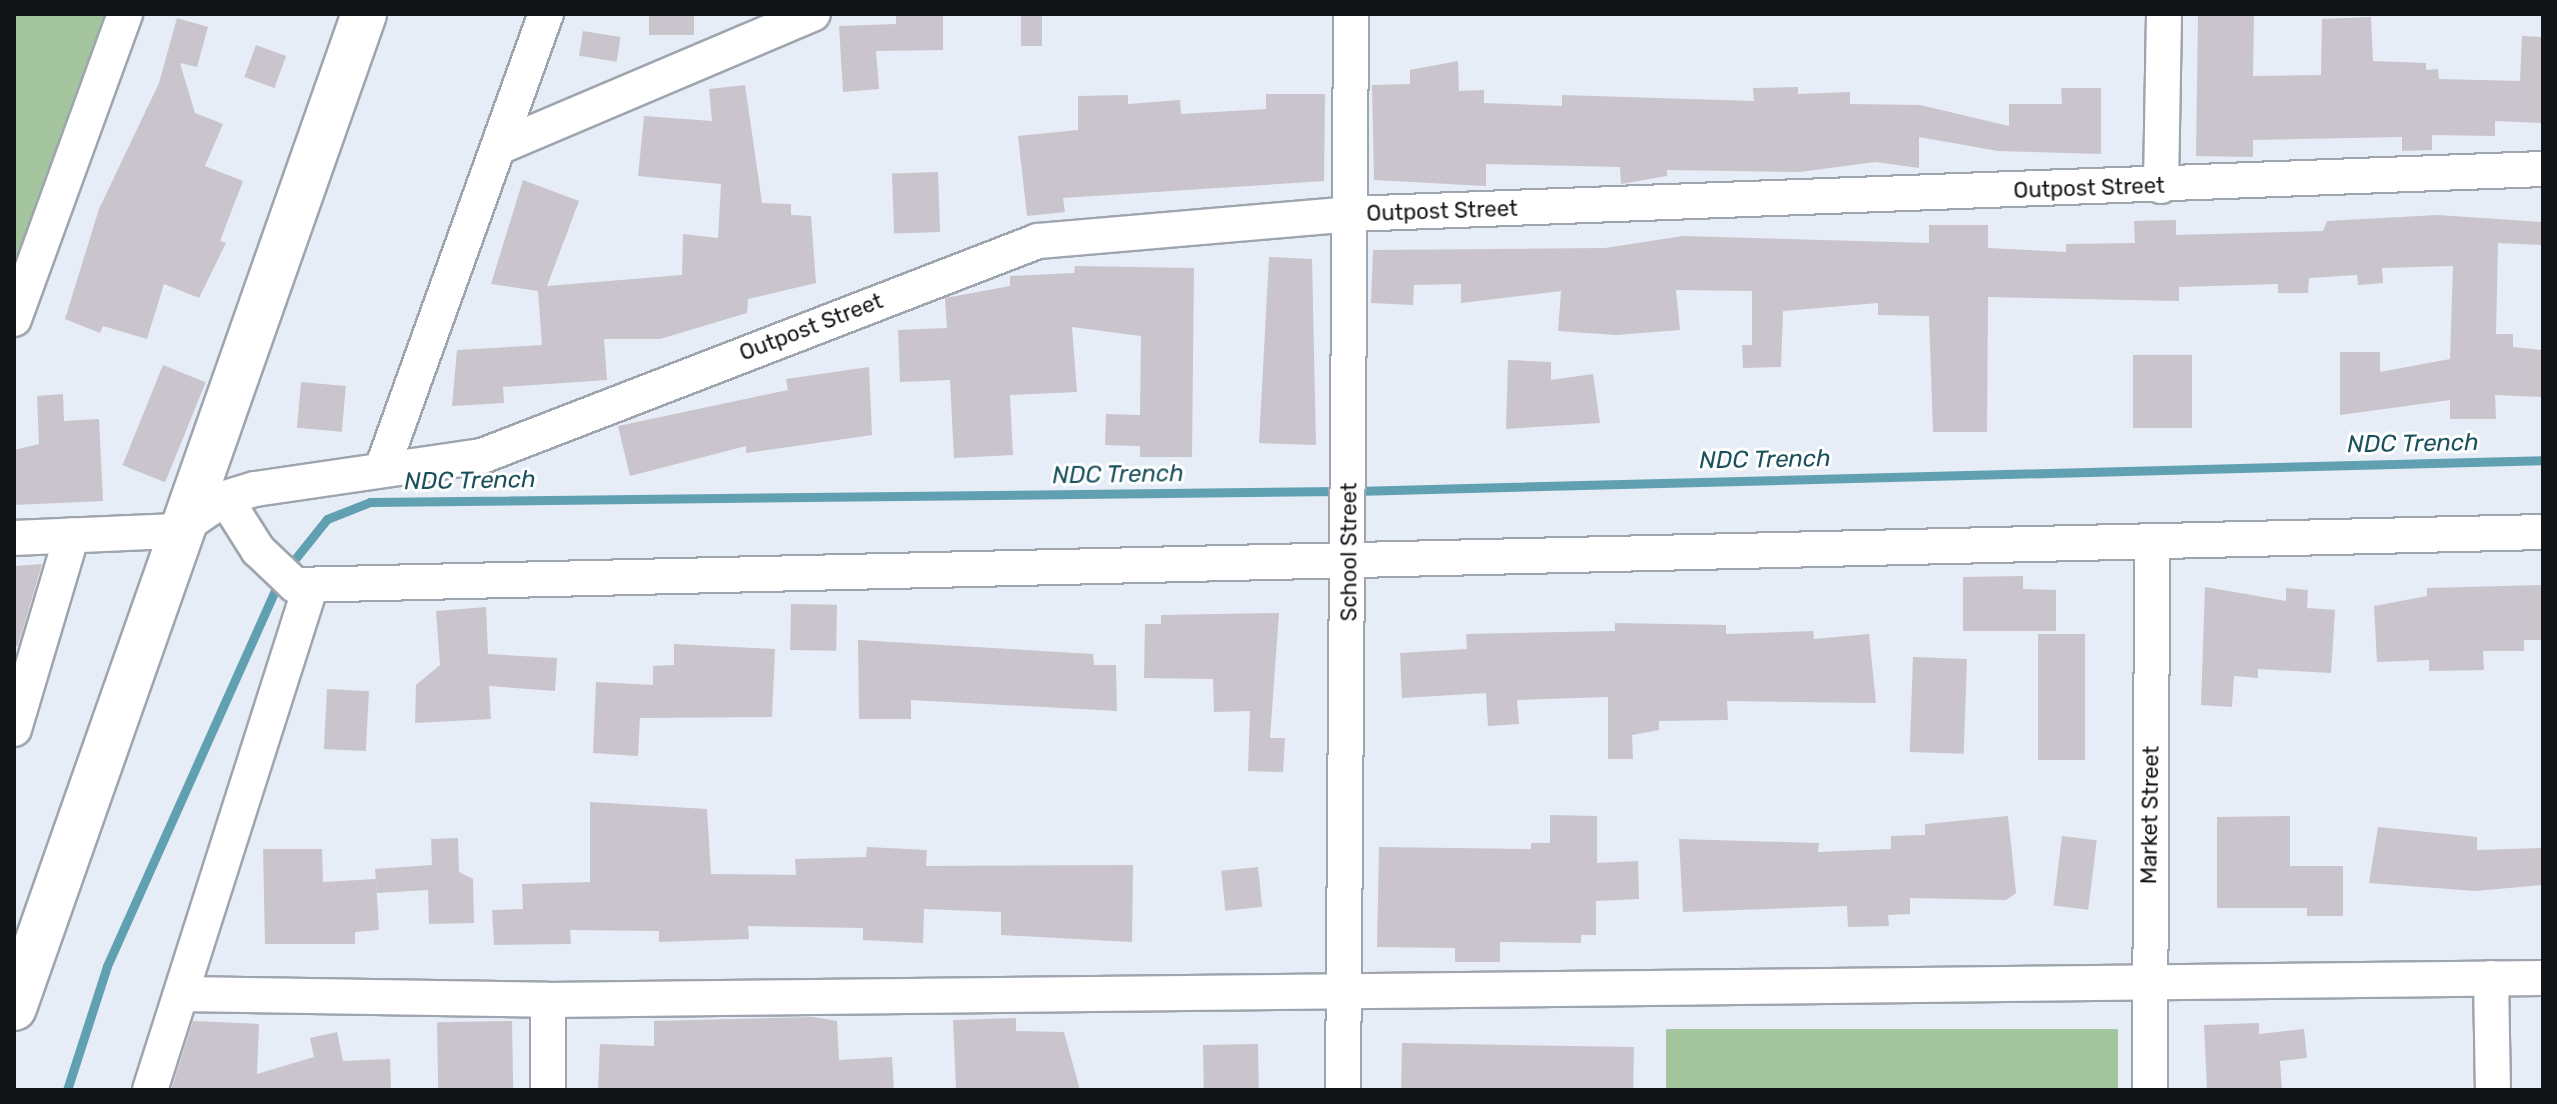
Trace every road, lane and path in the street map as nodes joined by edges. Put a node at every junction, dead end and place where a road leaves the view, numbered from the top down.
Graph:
1 (125, 14) edge
2 (364, 14) edge
3 (546, 14) edge
4 (813, 14) edge
5 (1351, 14) edge
6 (2164, 14) edge
7 (499, 147) junction
8 (2543, 169) edge
9 (2161, 186) junction
10 (1350, 214) junction
11 (14, 319) edge
12 (382, 469) junction
13 (225, 498) junction
14 (177, 531) junction
15 (2543, 532) edge
16 (72, 535) junction
17 (14, 538) edge
18 (2152, 541) junction
19 (1350, 560) junction
20 (303, 585) junction
21 (14, 729) edge
22 (2491, 978) junction
23 (2543, 978) edge
24 (2148, 982) junction
25 (1344, 991) junction
26 (182, 994) junction
27 (548, 1000) junction
28 (14, 1008) edge
29 (150, 1090) edge
30 (548, 1090) edge
31 (1343, 1090) edge
32 (2150, 1090) edge
33 (2493, 1090) edge

1 - 11 street
2 - 14 main road
3 - 7 street
4 - 7 street
5 - 10 street, School Street
6 - 9 street
7 - 12 street
8 - 9 street, Outpost Street
9 - 10 street, Outpost Street
10 - 12 street, Outpost Street
10 - 19 street, School Street
12 - 13 street, Outpost Street
13 - 14 street
13 - 20 street
14 - 16 street
14 - 28 main road
15 - 18 street
16 - 17 street
16 - 21 street
18 - 19 street
18 - 24 street, Market Street
19 - 20 street
19 - 25 street, School Street
20 - 26 street
22 - 23 street
22 - 24 street
22 - 33 street
24 - 25 street
24 - 32 street, Market Street
25 - 27 street
25 - 31 street, School Street
26 - 27 street
26 - 29 street
27 - 30 street

